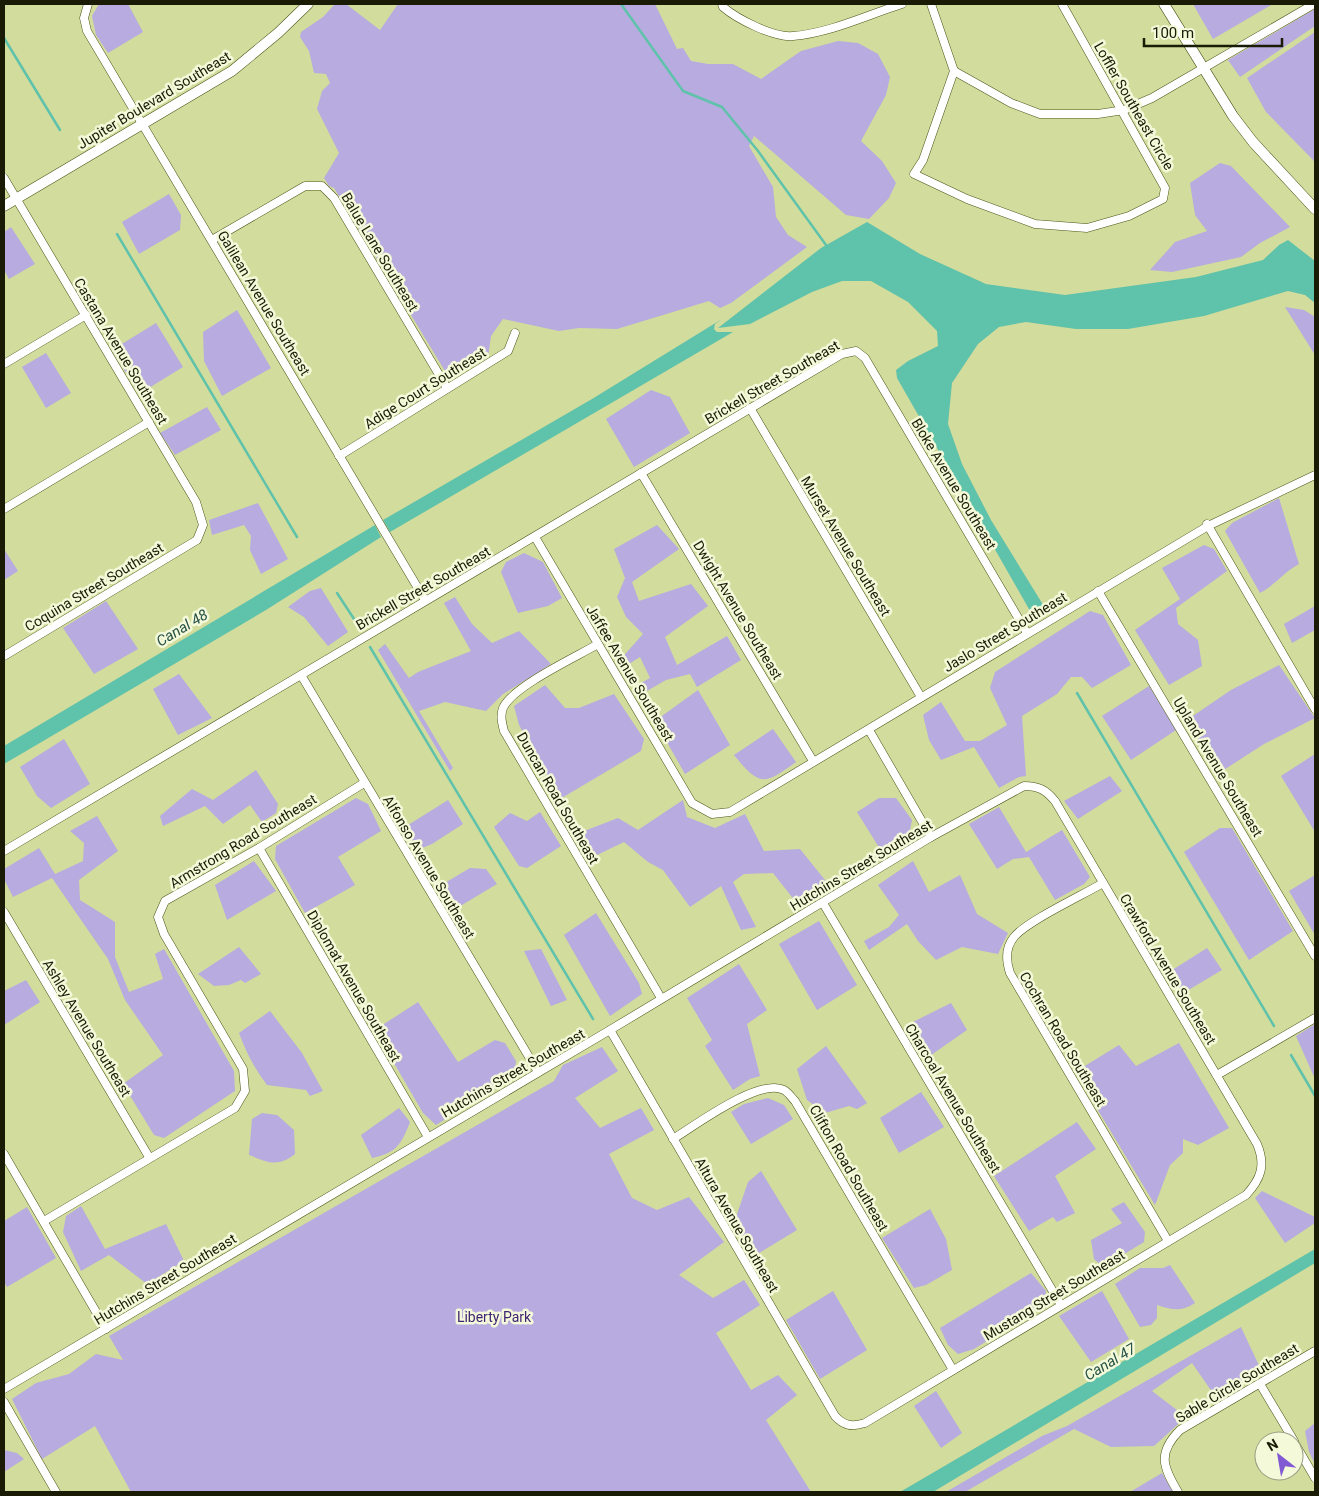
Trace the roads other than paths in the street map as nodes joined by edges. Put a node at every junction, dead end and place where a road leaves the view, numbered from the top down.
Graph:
1 (88, 4) edge
2 (308, 4) edge
3 (722, 4) edge
4 (902, 4) edge
5 (931, 4) edge
6 (1062, 4) edge
7 (1164, 4) edge
8 (1314, 4) edge
9 (1203, 68) junction
10 (954, 71) junction
11 (1124, 110) junction
12 (143, 125) junction
13 (4, 178) edge
14 (16, 199) junction
15 (4, 206) edge
16 (1315, 209) edge
17 (212, 240) junction
18 (86, 315) junction
19 (515, 333) dead end
20 (856, 351) joint
21 (4, 364) edge
22 (447, 388) junction
23 (750, 408) junction
24 (149, 422) junction
25 (339, 456) junction
26 (641, 472) junction
27 (1315, 475) edge
28 (4, 509) edge
29 (1207, 524) junction
30 (535, 536) junction
31 (197, 540) joint
32 (1098, 591) junction
33 (425, 600) junction
34 (1027, 633) junction
35 (598, 644) junction
36 (4, 656) edge
37 (301, 675) junction
38 (921, 697) junction
39 (1315, 709) edge
40 (868, 730) junction
41 (813, 761) junction
42 (364, 783) junction
43 (1037, 786) joint
44 (712, 814) joint
45 (931, 837) junction
46 (259, 848) junction
47 (4, 851) edge
48 (1104, 883) junction
49 (823, 903) junction
50 (4, 912) edge
51 (1315, 956) edge
52 (661, 998) junction
53 (1315, 1018) edge
54 (610, 1030) junction
55 (538, 1072) junction
56 (1217, 1075) junction
57 (428, 1137) junction
58 (672, 1139) junction
59 (4, 1154) edge
60 (149, 1157) junction
61 (1262, 1172) joint
62 (44, 1222) junction
63 (1168, 1241) junction
64 (1061, 1305) junction
65 (106, 1329) junction
66 (1315, 1351) edge
67 (953, 1370) junction
68 (1260, 1384) junction
69 (4, 1389) edge
70 (4, 1402) edge
71 (849, 1426) joint
72 (1288, 1431) edge
73 (1304, 1459) edge
74 (1315, 1478) edge
75 (56, 1492) edge
76 (1178, 1492) edge

1 - 12 street, Galilean Avenue Southeast
2 - 12 street, Jupiter Boulevard Southeast
3 - 4 street
5 - 10 street
6 - 11 street, Loffler Southeast Circle
7 - 9 street
8 - 9 street
9 - 11 street
9 - 16 street
10 - 11 street
10 - 11 street, Loffler Southeast Circle
12 - 14 street, Jupiter Boulevard Southeast
12 - 17 street, Galilean Avenue Southeast
13 - 14 street, Castana Avenue Southeast
14 - 15 street, Jupiter Boulevard Southeast
14 - 18 street, Castana Avenue Southeast
17 - 22 street, Balue Lane Southeast
17 - 25 street, Galilean Avenue Southeast
18 - 21 street
18 - 24 street, Castana Avenue Southeast
19 - 22 street, Adige Court Southeast
20 - 23 street, Brickell Street Southeast
20 - 34 street, Bloke Avenue Southeast
22 - 25 street, Adige Court Southeast
23 - 26 street, Brickell Street Southeast
23 - 38 street, Murset Avenue Southeast
24 - 28 street
24 - 31 street, Castana Avenue Southeast
25 - 33 street, Galilean Avenue Southeast
26 - 30 street, Brickell Street Southeast
26 - 41 street, Dwight Avenue Southeast
27 - 29 street, Jaslo Street Southeast
29 - 32 street, Jaslo Street Southeast
29 - 39 street
30 - 33 street, Brickell Street Southeast
30 - 35 street, Jaffee Avenue Southeast
31 - 36 street, Coquina Street Southeast
32 - 34 street, Jaslo Street Southeast
32 - 51 street, Upland Avenue Southeast
33 - 37 street, Brickell Street Southeast
34 - 38 street, Jaslo Street Southeast
35 - 44 street, Jaffee Avenue Southeast
35 - 52 street, Duncan Road Southeast
37 - 42 street, Alfonso Avenue Southeast
37 - 47 street, Brickell Street Southeast
38 - 40 street, Jaslo Street Southeast
40 - 41 street, Jaslo Street Southeast
40 - 45 street
41 - 44 street, Jaslo Street Southeast
42 - 46 street, Armstrong Road Southeast
42 - 55 street, Alfonso Avenue Southeast
43 - 45 street, Hutchins Street Southeast
43 - 48 street, Crawford Avenue Southeast
45 - 49 street, Hutchins Street Southeast
46 - 57 street, Diplomat Avenue Southeast
46 - 60 street, Armstrong Road Southeast
48 - 56 street, Crawford Avenue Southeast
48 - 63 street, Cochran Road Southeast
49 - 52 street, Hutchins Street Southeast
49 - 64 street, Charcoal Avenue Southeast
50 - 60 street, Ashley Avenue Southeast
52 - 54 street, Hutchins Street Southeast
53 - 56 street
54 - 55 street, Hutchins Street Southeast
54 - 58 street, Altura Avenue Southeast
55 - 57 street, Hutchins Street Southeast
56 - 61 street, Crawford Avenue Southeast
57 - 65 street, Hutchins Street Southeast
58 - 67 street, Clifton Road Southeast
58 - 71 street, Altura Avenue Southeast
59 - 62 street
60 - 62 street, Armstrong Road Southeast
61 - 63 street, Mustang Street Southeast
62 - 65 street
63 - 64 street, Mustang Street Southeast
64 - 67 street, Mustang Street Southeast
65 - 69 street, Hutchins Street Southeast
66 - 68 street, Sable Circle Southeast
67 - 71 street, Mustang Street Southeast
68 - 72 street
68 - 76 street, Sable Circle Southeast
70 - 75 street
73 - 74 street

